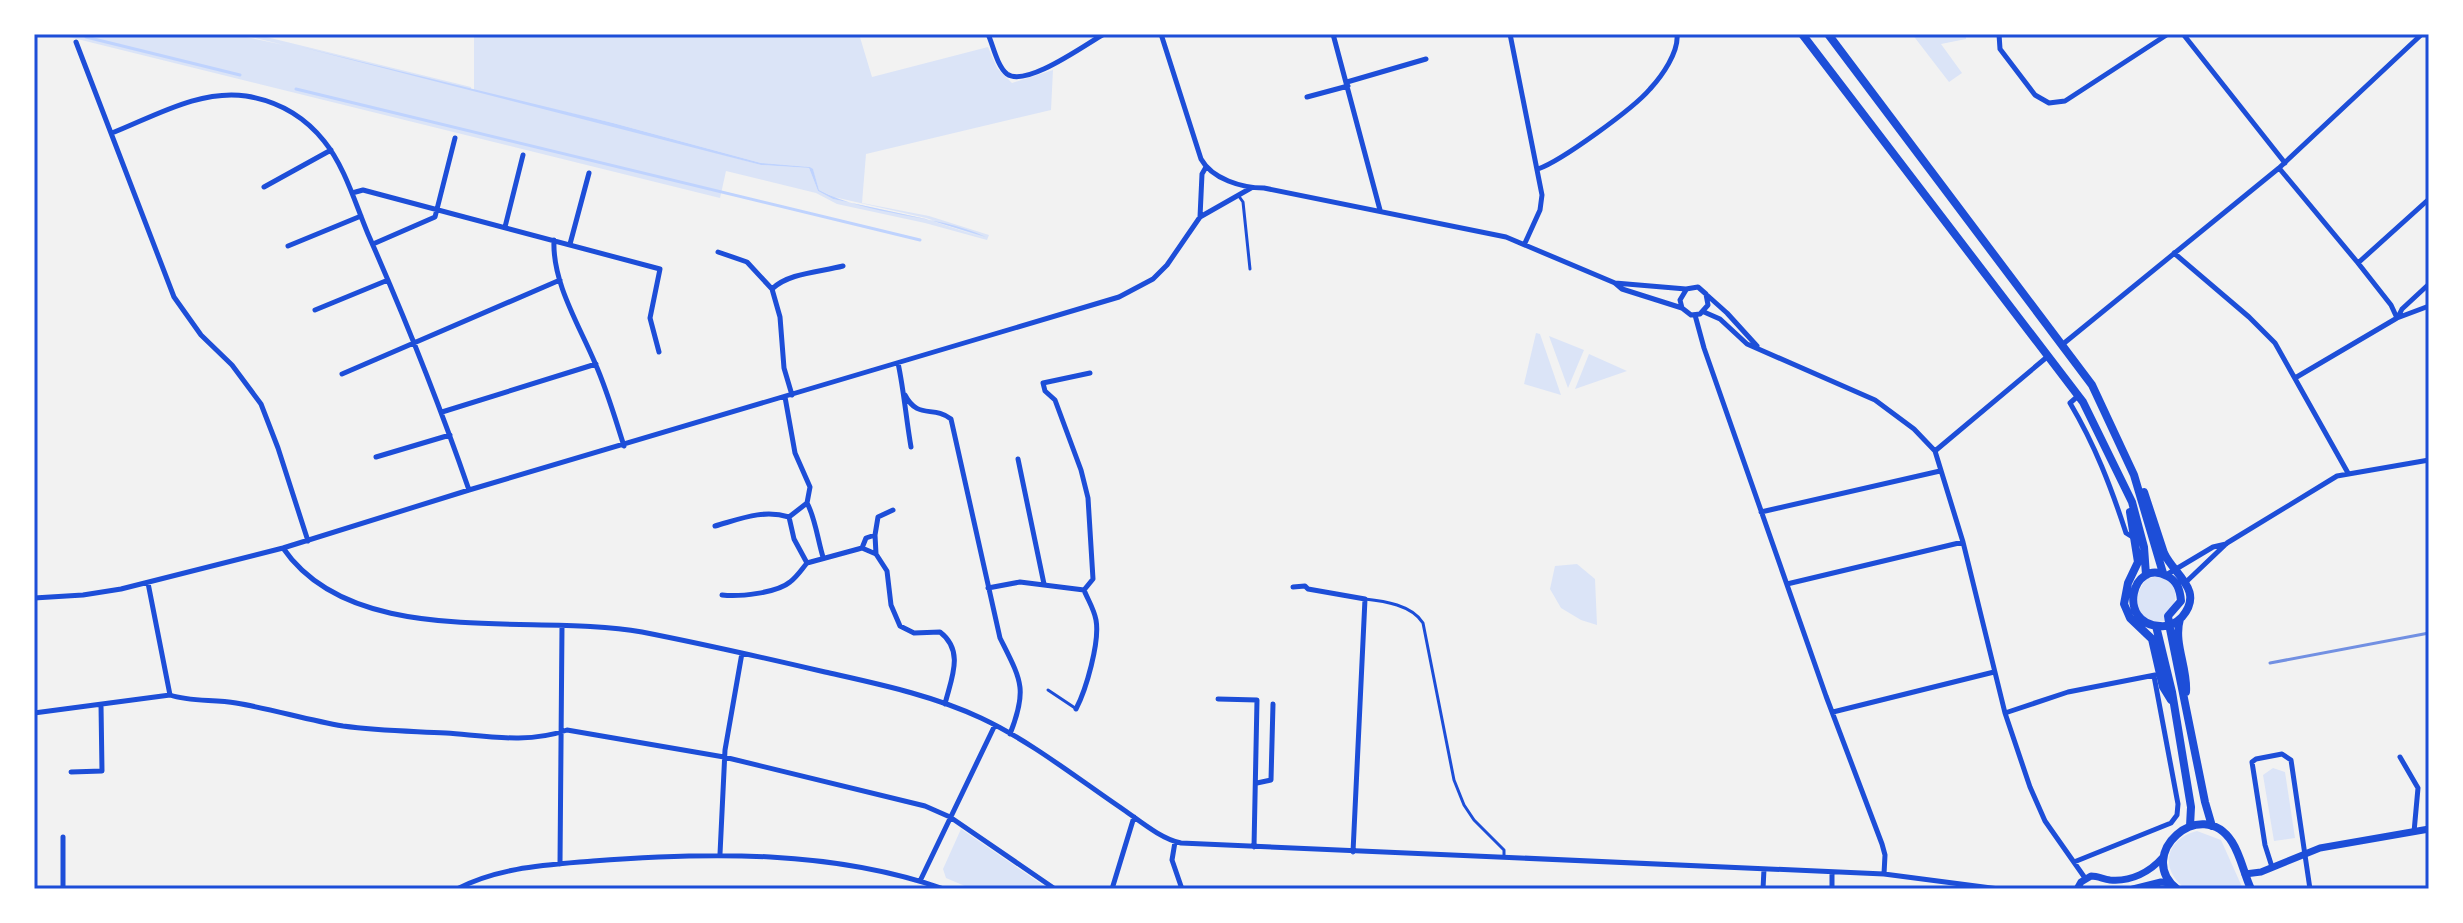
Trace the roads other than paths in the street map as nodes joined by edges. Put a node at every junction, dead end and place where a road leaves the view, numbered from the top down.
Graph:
1 (988, 34) edge
2 (1104, 34) edge
3 (1161, 34) edge
4 (1333, 34) edge
5 (1510, 34) edge
6 (1677, 34) edge
7 (1802, 34) edge
8 (1828, 34) edge
9 (1999, 34) edge
10 (2168, 34) edge
11 (2183, 34) edge
12 (2422, 34) edge
13 (76, 42) dead end
14 (1426, 59) dead end
15 (1348, 84) junction
16 (1307, 97) dead end
17 (112, 133) junction
18 (455, 138) dead end
19 (331, 150) junction
20 (523, 155) dead end
21 (2285, 163) junction
22 (1206, 167) junction
23 (2279, 168) junction
24 (1538, 169) junction
25 (589, 173) dead end
26 (264, 187) dead end
27 (1251, 188) junction
28 (352, 193) junction
29 (1238, 195) junction
30 (2429, 199) edge
31 (437, 209) junction
32 (1380, 210) junction
33 (361, 216) junction
34 (1200, 217) junction
35 (505, 227) junction
36 (554, 240) junction
37 (1525, 243) junction
38 (373, 244) junction
39 (570, 244) junction
40 (288, 246) dead end
41 (718, 252) dead end
42 (2174, 253) junction
43 (2358, 263) junction
44 (843, 266) dead end
45 (1250, 269) dead end
46 (388, 280) junction
47 (560, 280) junction
48 (1615, 283) junction
49 (2429, 284) edge
50 (772, 289) junction
51 (1686, 289) junction
52 (1708, 296) junction
53 (2429, 306) edge
54 (1682, 308) junction
55 (315, 310) dead end
56 (1704, 312) junction
57 (1695, 315) junction
58 (2397, 318) junction
59 (415, 342) junction
60 (2063, 344) junction
61 (1757, 347) junction
62 (659, 352) dead end
63 (2049, 355) junction
64 (898, 363) junction
65 (596, 364) junction
66 (1090, 373) dead end
67 (342, 374) dead end
68 (2295, 378) junction
69 (905, 395) junction
70 (789, 396) junction
71 (2078, 396) junction
72 (442, 412) junction
73 (450, 435) junction
74 (624, 446) junction
75 (911, 447) dead end
76 (1935, 451) junction
77 (376, 457) dead end
78 (1018, 459) dead end
79 (2429, 460) edge
80 (1940, 471) junction
81 (2348, 473) junction
82 (2135, 479) junction
83 (2124, 488) junction
84 (469, 490) junction
85 (807, 503) junction
86 (893, 510) dead end
87 (1761, 512) junction
88 (789, 517) junction
89 (715, 526) dead end
90 (875, 535) junction
91 (2134, 538) junction
92 (308, 541) junction
93 (1963, 542) junction
94 (2227, 543) junction
95 (283, 548) junction
96 (862, 548) junction
97 (876, 554) junction
98 (823, 557) junction
99 (807, 563) junction
100 (2175, 571) junction
101 (2164, 574) junction
102 (2146, 575) junction
103 (2186, 582) junction
104 (148, 583) junction
105 (1044, 584) junction
106 (1787, 584) junction
107 (1293, 587) dead end
108 (988, 588) junction
109 (1084, 590) junction
110 (722, 595) dead end
111 (34, 598) edge
112 (1365, 599) junction
113 (2180, 618) junction
114 (2169, 625) junction
115 (562, 626) junction
116 (2156, 626) junction
117 (742, 653) junction
118 (1994, 672) junction
119 (2157, 675) junction
120 (1048, 690) dead end
121 (170, 695) junction
122 (2185, 697) junction
123 (1218, 699) dead end
124 (2171, 700) junction
125 (945, 704) junction
126 (1273, 704) dead end
127 (101, 705) junction
128 (1076, 709) joint
129 (1833, 712) junction
130 (34, 713) edge
131 (2005, 713) junction
132 (995, 725) junction
133 (559, 733) junction
134 (1010, 734) junction
135 (724, 757) junction
136 (2400, 757) dead end
137 (71, 772) dead end
138 (1257, 783) junction
139 (950, 817) junction
140 (1134, 817) junction
141 (2190, 826) junction
142 (2212, 826) junction
143 (2429, 829) edge
144 (2414, 832) junction
145 (63, 837) dead end
146 (1175, 842) junction
147 (1254, 847) junction
148 (1353, 852) junction
149 (2305, 852) junction
150 (720, 854) junction
151 (2164, 855) junction
152 (1508, 859) junction
153 (2074, 862) junction
154 (560, 864) junction
155 (2272, 867) junction
156 (1764, 869) junction
157 (2261, 872) junction
158 (1832, 873) junction
159 (1884, 874) junction
160 (2245, 874) junction
161 (2085, 878) junction
162 (2106, 880) junction
163 (920, 881) junction
164 (1941, 885) edge
165 (2174, 886) edge
166 (63, 889) edge
167 (457, 889) edge
168 (944, 889) edge
169 (1055, 889) edge
170 (1112, 889) edge
171 (1182, 889) edge
172 (1763, 889) edge
173 (1832, 889) edge
174 (1999, 889) edge
175 (2077, 889) edge
176 (2111, 889) edge
177 (2133, 889) edge
178 (2251, 889) edge
179 (2310, 889) edge

1 - 2 street
3 - 22 street
4 - 15 street
5 - 24 street
6 - 24 street
7 - 63 main road
8 - 60 main road
9 - 10 street
11 - 21 street
12 - 21 street
13 - 17 street
14 - 15 street
15 - 16 street
15 - 32 street
17 - 19 street
17 - 92 street
18 - 31 street
19 - 26 street
19 - 28 street
20 - 35 street
21 - 23 street
22 - 27 street
22 - 34 street
23 - 42 street
23 - 43 street
24 - 37 street
25 - 39 street
27 - 29 street
27 - 32 street
28 - 31 street
28 - 33 street
29 - 34 street
29 - 45 lane
30 - 43 street
31 - 35 street
31 - 38 street
32 - 37 street
33 - 38 street
33 - 40 street
34 - 64 street
35 - 36 street
36 - 39 street
36 - 47 street
37 - 48 street
38 - 46 street
39 - 62 street
41 - 50 street
42 - 60 street
42 - 68 street
43 - 58 street
44 - 50 street
46 - 55 street
46 - 59 street
47 - 59 street
47 - 65 street
48 - 51 street
48 - 54 street
49 - 58 street
50 - 70 street
51 - 52 street
51 - 54 street
52 - 56 street
52 - 61 street
53 - 58 street
54 - 57 street
56 - 57 street
56 - 61 street
57 - 87 street
58 - 68 street
59 - 67 street
59 - 72 street
60 - 82 main road
61 - 76 street
63 - 71 main road
63 - 76 street
64 - 69 street
64 - 70 street
65 - 72 street
65 - 74 street
66 - 109 street
68 - 81 street
69 - 75 street
69 - 108 street
70 - 74 street
70 - 85 street
71 - 83 main road
71 - 91 street
72 - 73 street
73 - 77 street
73 - 84 street
74 - 84 street
76 - 80 street
78 - 105 street
79 - 81 street
80 - 87 street
80 - 93 street
81 - 94 street
82 - 100 main road
82 - 101 main road
83 - 91 main road
83 - 102 main road
84 - 92 street
85 - 88 street
85 - 98 street
86 - 90 street
87 - 106 street
88 - 89 street
88 - 99 street
90 - 96 street
90 - 97 street
91 - 119 main road
92 - 95 street
93 - 106 street
93 - 118 street
94 - 100 street
94 - 103 street
95 - 104 street
95 - 115 street
96 - 97 street
96 - 98 street
97 - 125 street
98 - 99 street
99 - 110 street
100 - 101 street
100 - 103 main road
101 - 102 main road
101 - 114 main road
102 - 116 main road
103 - 113 main road
104 - 111 street
104 - 121 street
105 - 108 street
105 - 109 street
106 - 129 street
107 - 112 street
108 - 134 street
109 - 128 street
112 - 148 street
112 - 152 lane
113 - 114 main road
113 - 122 main road
114 - 116 main road
114 - 122 main road
115 - 117 street
115 - 133 street
116 - 124 main road
117 - 125 street
117 - 135 street
118 - 129 street
118 - 131 street
119 - 124 main road
119 - 131 street
119 - 153 street
120 - 128 lane
121 - 127 street
121 - 133 street
122 - 142 main road
123 - 138 street
124 - 141 main road
125 - 132 street
126 - 138 street
127 - 130 street
127 - 137 street
129 - 159 street
131 - 153 street
132 - 134 street
132 - 139 street
133 - 135 street
133 - 154 street
134 - 140 street
135 - 139 street
135 - 150 street
136 - 144 street
138 - 147 street
139 - 163 street
139 - 169 street
140 - 146 street
140 - 170 street
141 - 142 main road
141 - 151 main road
142 - 160 main road
143 - 144 street
144 - 149 street
145 - 166 street
146 - 147 street
146 - 171 street
147 - 148 street
148 - 152 street
149 - 155 street
149 - 155 street
149 - 179 street
150 - 154 street
150 - 163 street
151 - 162 street
151 - 165 main road
152 - 156 street
153 - 161 street
154 - 167 street
155 - 157 street
156 - 158 street
156 - 172 street
157 - 160 street
157 - 178 street
158 - 159 street
158 - 173 street
159 - 164 street
160 - 178 main road
161 - 162 street
161 - 175 street
162 - 176 street
163 - 168 street
164 - 174 street
165 - 177 street

